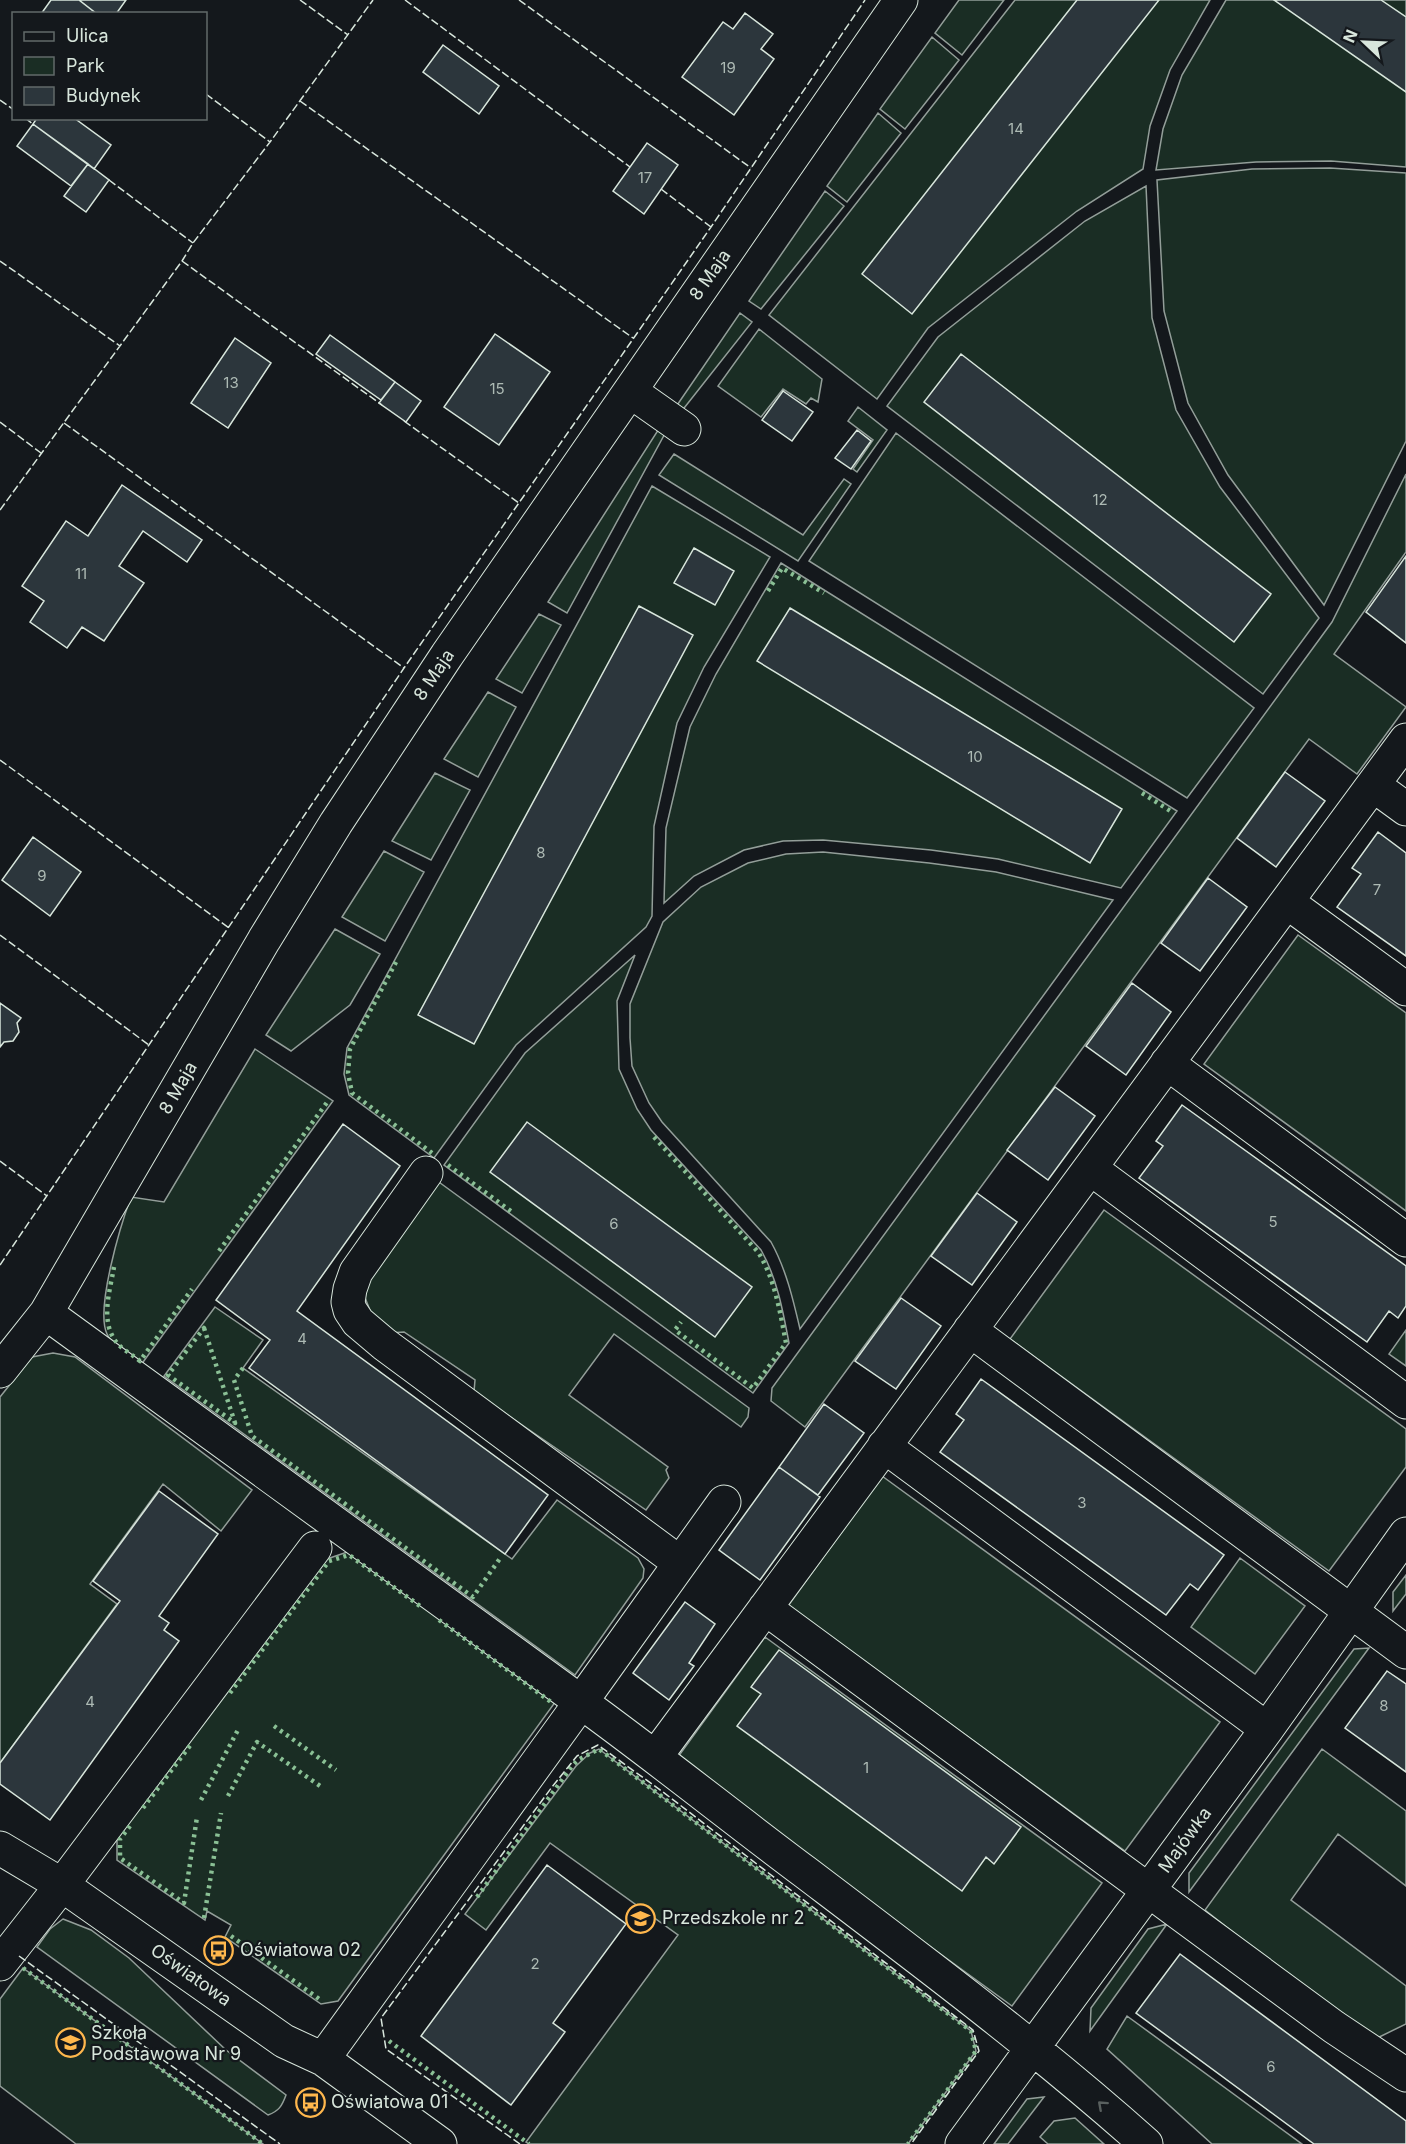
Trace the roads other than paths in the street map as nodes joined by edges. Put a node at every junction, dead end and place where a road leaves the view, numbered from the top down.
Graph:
1 (901, 0) edge
2 (630, 391) junction
3 (684, 429) dead end
4 (1406, 741) edge
5 (1373, 785) junction
6 (1406, 809) edge
7 (1287, 902) junction
8 (1406, 989) edge
9 (1167, 1063) junction
10 (1090, 1168) junction
11 (426, 1173) dead end
12 (1406, 1240) edge
13 (46, 1313) junction
14 (970, 1330) junction
15 (0, 1371) edge
16 (1406, 1402) edge
17 (884, 1446) junction
18 (724, 1502) dead end
19 (1406, 1534) edge
20 (315, 1548) dead end
21 (680, 1563) junction
22 (765, 1608) junction
23 (1350, 1612) junction
24 (1406, 1652) edge
25 (581, 1701) junction
26 (1267, 1730) junction
27 (656, 1756) junction
28 (0, 1848) edge
29 (62, 1885) junction
30 (1148, 1892) junction
31 (0, 1964) edge
32 (1032, 2048) junction
33 (323, 2059) junction
34 (1406, 2075) edge
35 (440, 2144) edge
36 (962, 2144) edge
37 (1146, 2144) edge

1 - 2 street, 8 Maja
2 - 3 street
2 - 13 street, 8 Maja
4 - 5 street
5 - 6 street
5 - 7 street
7 - 8 street
7 - 9 street
9 - 10 street
9 - 12 street
10 - 14 street
10 - 16 street
11 - 21 street
13 - 15 street, 8 Maja
13 - 25 street
14 - 17 street
14 - 23 street
17 - 22 street
17 - 26 street
18 - 21 street
19 - 23 street, Majówka
20 - 29 street
21 - 25 street
22 - 27 street
22 - 30 street
23 - 24 street
23 - 26 street, Majówka
25 - 27 street
25 - 33 street
26 - 30 street, Majówka
27 - 32 street
28 - 29 street, Oświatowa
29 - 31 street
29 - 33 street, Oświatowa
30 - 32 street, Majówka
30 - 34 street
32 - 36 street, Majówka
37 -> 32 street
33 - 35 street, Oświatowa

